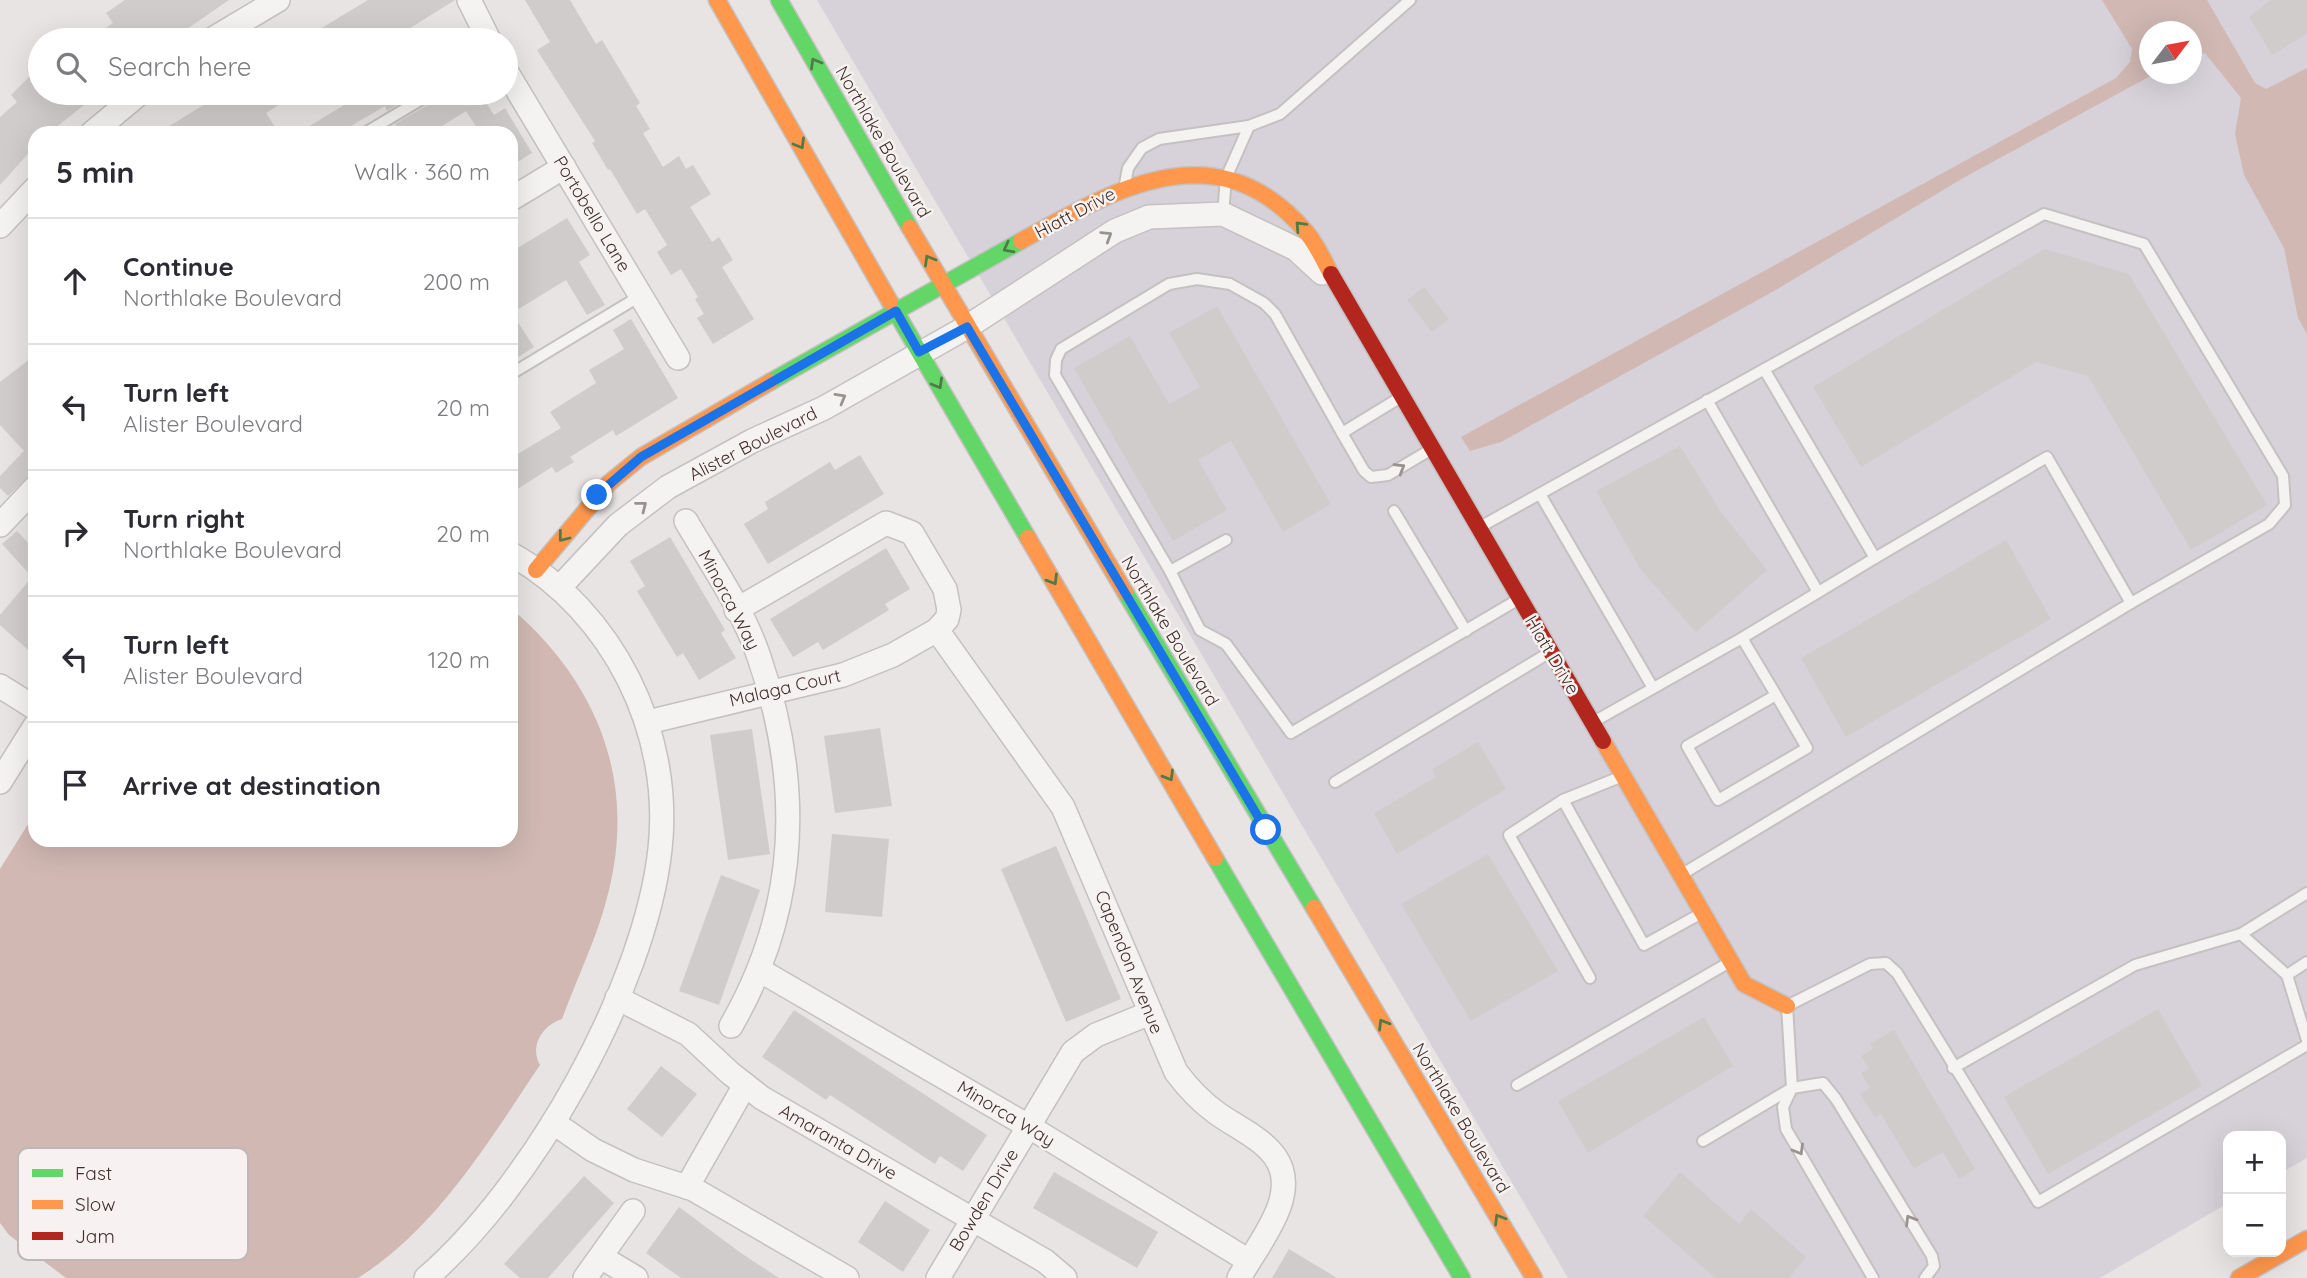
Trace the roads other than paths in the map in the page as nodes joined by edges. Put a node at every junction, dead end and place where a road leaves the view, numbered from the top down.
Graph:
1 (278, 0) edge
2 (469, 0) edge
3 (717, 0) edge
4 (779, 0) edge
5 (1410, 0) edge
6 (231, 28) edge
7 (483, 28) edge
8 (518, 91) edge
9 (126, 105) edge
10 (412, 105) edge
11 (100, 126) edge
12 (377, 126) edge
13 (1249, 126) junction
14 (564, 167) junction
15 (1226, 178) junction
16 (1124, 187) junction
17 (518, 195) edge
18 (28, 196) edge
19 (1223, 214) junction
20 (0, 226) edge
21 (942, 283) junction
22 (1335, 285) junction
23 (640, 296) junction
24 (896, 311) junction
25 (967, 327) junction
26 (919, 352) junction
27 (678, 358) dead end
28 (1764, 369) junction
29 (518, 370) edge
30 (1401, 397) junction
31 (1707, 400) junction
32 (1342, 433) junction
33 (1431, 449) junction
34 (1540, 494) junction
35 (28, 495) edge
36 (1394, 512) dead end
37 (686, 520) dead end
38 (0, 525) edge
39 (1477, 528) junction
40 (1226, 540) dead end
41 (1875, 558) junction
42 (518, 559) edge
43 (1170, 571) junction
44 (547, 579) junction
45 (1818, 592) junction
46 (1519, 599) junction
47 (2131, 603) junction
48 (736, 610) junction
49 (937, 630) junction
50 (1466, 631) junction
51 (1742, 638) junction
52 (1550, 652) junction
53 (0, 686) edge
54 (1653, 688) junction
55 (768, 691) junction
56 (1776, 695) junction
57 (28, 704) edge
58 (648, 722) junction
59 (1592, 722) junction
60 (28, 737) edge
61 (1623, 776) junction
62 (0, 782) edge
63 (1335, 782) dead end
64 (1563, 800) junction
65 (1680, 876) junction
66 (2307, 893) edge
67 (1702, 913) junction
68 (2241, 934) junction
69 (1731, 961) junction
70 (2307, 962) edge
71 (761, 971) junction
72 (2287, 975) junction
73 (1590, 978) dead end
74 (617, 998) junction
75 (1787, 1006) junction
76 (1150, 1013) junction
77 (731, 1026) dead end
78 (2307, 1043) edge
79 (1953, 1068) junction
80 (745, 1085) junction
81 (1517, 1085) dead end
82 (1792, 1088) junction
83 (554, 1123) junction
84 (1028, 1126) junction
85 (1703, 1141) dead end
86 (687, 1187) junction
87 (633, 1211) dead end
88 (972, 1220) junction
89 (2307, 1239) edge
90 (601, 1257) junction
91 (1244, 1270) edge
92 (426, 1278) edge
93 (586, 1278) edge
94 (636, 1278) edge
95 (847, 1278) edge
96 (938, 1278) edge
97 (1065, 1278) edge
98 (1462, 1278) edge
99 (1534, 1278) edge
100 (1873, 1278) edge
101 (1926, 1278) edge
102 (2239, 1278) edge

1 - 6 street
2 - 7 street
3 -> 24 main road
21 -> 4 main road, Northlake Boulevard
5 - 13 lane
8 - 14 street, Portobello Lane
9 - 11 street
10 - 12 lane
13 - 15 lane
13 - 16 lane
14 - 17 street
14 - 23 street, Portobello Lane
15 - 16 main road, Hiatt Drive
15 - 19 lane
22 -> 15 main road, Hiatt Drive
16 -> 21 main road, Hiatt Drive
18 - 20 street
19 - 22 street, Hiatt Drive
25 -> 19 street, Hiatt Drive
21 - 24 main road
21 - 25 main road, Northlake Boulevard
22 - 30 main road, Hiatt Drive
23 - 27 street, Portobello Lane
23 - 29 lane
24 - 26 main road
24 -> 44 main road
25 - 26 street, Alister Boulevard
99 -> 25 main road, Northlake Boulevard
44 -> 26 street, Alister Boulevard
26 -> 98 main road
28 - 31 lane
28 - 41 lane
28 - 47 lane
30 - 32 lane
30 - 33 main road, Hiatt Drive
31 - 34 lane
31 - 45 lane
32 -> 33 lane
32 - 43 lane
33 - 39 main road, Hiatt Drive
34 - 39 lane
34 - 54 lane
35 - 38 street
36 - 50 lane
37 - 48 street, Minorca Way
39 - 46 main road, Hiatt Drive
40 - 43 lane
41 - 45 lane
41 - 47 lane
42 - 44 street
43 - 50 lane
44 - 58 street
45 - 51 lane
46 - 50 lane
46 - 52 main road, Hiatt Drive
47 - 65 lane
48 - 49 street
48 - 55 street, Minorca Way
49 - 55 street, Malaga Court
49 - 76 street, Capendon Avenue
51 - 54 lane
51 - 56 lane
52 - 59 main road, Hiatt Drive
52 - 63 lane
53 - 57 street
54 - 59 lane
55 - 58 street, Malaga Court
55 - 71 street, Minorca Way
56 - 56 lane
58 - 74 street
59 - 61 main road, Hiatt Drive
60 - 62 street
61 - 64 lane
61 - 65 main road, Hiatt Drive
64 - 67 lane
64 - 73 lane
65 - 67 main road, Hiatt Drive
66 - 68 lane
67 - 69 main road, Hiatt Drive
68 - 72 lane
68 - 79 lane
69 - 75 main road, Hiatt Drive
69 - 81 lane
70 - 72 lane
71 - 77 street, Minorca Way
71 - 84 street, Minorca Way
72 - 78 lane
74 - 80 street, Amaranta Drive
74 - 83 street
75 - 79 lane
75 - 82 lane
76 - 84 street, Bowden Drive
76 - 91 street, Capendon Avenue
78 - 79 lane
80 - 86 street
80 - 88 street, Amaranta Drive
82 - 85 lane
82 -> 100 lane
101 -> 82 lane
83 - 86 street
83 - 92 street
84 - 88 street, Bowden Drive
84 - 91 street, Minorca Way
86 - 95 street
87 - 90 street
88 - 96 street, Bowden Drive
88 - 97 street, Amaranta Drive
89 - 102 main road
90 - 93 street
90 - 94 street

